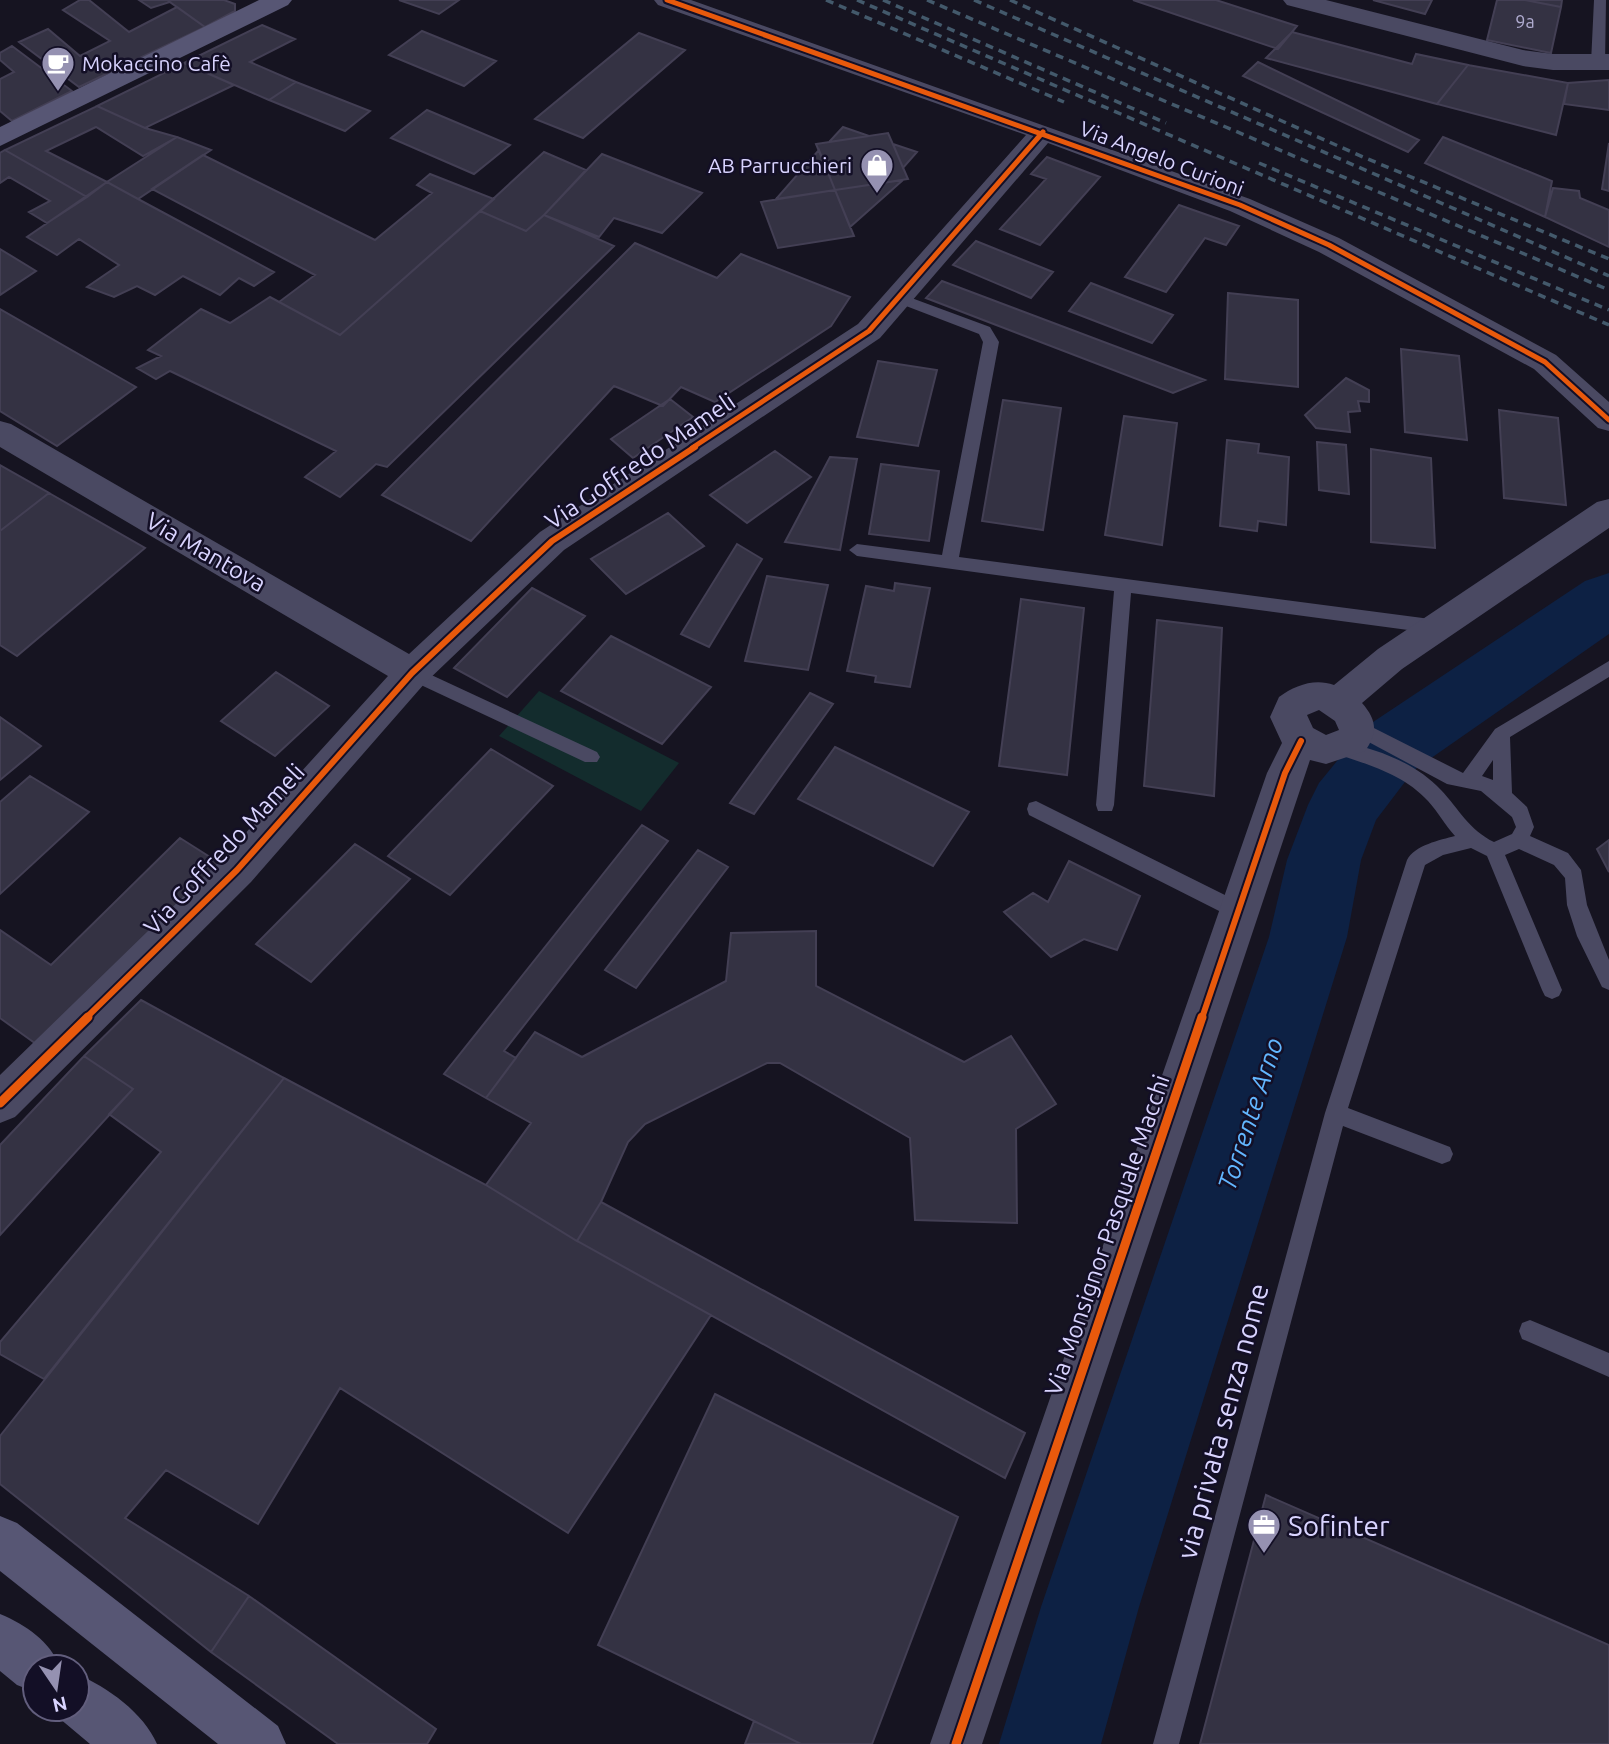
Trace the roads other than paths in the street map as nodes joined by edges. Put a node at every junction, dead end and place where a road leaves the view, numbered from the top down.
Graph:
1 (667, 0) edge
2 (1296, 0) edge
3 (1600, 0) edge
4 (272, 1) edge
5 (1603, 62) edge
6 (1044, 132) junction
7 (0, 138) edge
8 (898, 298) junction
9 (1545, 362) junction
10 (1609, 389) edge
11 (1609, 419) edge
12 (0, 432) edge
13 (1609, 511) edge
14 (857, 550) dead end
15 (949, 563) junction
16 (1123, 586) junction
17 (1438, 627) junction
18 (1609, 668) edge
19 (412, 673) junction
20 (1345, 734) junction
21 (1502, 734) junction
22 (592, 757) dead end
23 (1416, 770) junction
24 (1469, 779) junction
25 (1503, 796) junction
26 (1105, 805) dead end
27 (1036, 809) dead end
28 (1469, 841) junction
29 (1519, 841) junction
30 (1494, 851) junction
31 (1238, 911) junction
32 (1609, 981) edge
33 (1552, 990) dead end
34 (0, 1103) edge
35 (1336, 1113) junction
36 (1442, 1154) dead end
37 (1530, 1331) dead end
38 (1609, 1365) edge
39 (0, 1541) edge
40 (0, 1639) edge
41 (21, 1656) edge
42 (91, 1711) edge
43 (131, 1744) edge
44 (260, 1744) edge
45 (956, 1744) edge
46 (1166, 1744) edge

1 - 6 street, Via Angelo Curioni
2 - 5 street
3 - 5 lane
4 - 7 street
6 - 8 street, Via Goffredo Mameli
6 - 9 street, Via Angelo Curioni
8 - 15 lane
8 - 19 street, Via Goffredo Mameli
9 - 10 street, Via Angelo Curioni
9 - 11 street, Via Angelo Curioni
12 - 19 street, Via Mantova
13 - 17 street, Via Monsignor Pasquale Macchi
14 - 15 lane
15 - 16 lane
16 - 17 lane
16 - 26 lane
17 - 20 street, Via Monsignor Pasquale Macchi
18 - 21 lane
19 - 22 lane
19 - 34 street, Via Goffredo Mameli
20 - 23 lane
20 - 31 street, Via Monsignor Pasquale Macchi
21 - 24 lane
21 - 25 lane
23 - 24 lane
23 - 28 lane
24 - 25 lane
25 - 29 lane
27 - 31 lane
28 - 30 lane
28 - 35 lane, via privata senza nome
29 - 30 lane
29 - 32 lane
30 - 33 lane
31 - 45 street, Via Monsignor Pasquale Macchi
35 - 36 lane
35 - 46 lane, via privata senza nome
37 - 38 lane
39 - 44 street
40 - 41 street
42 - 43 street

